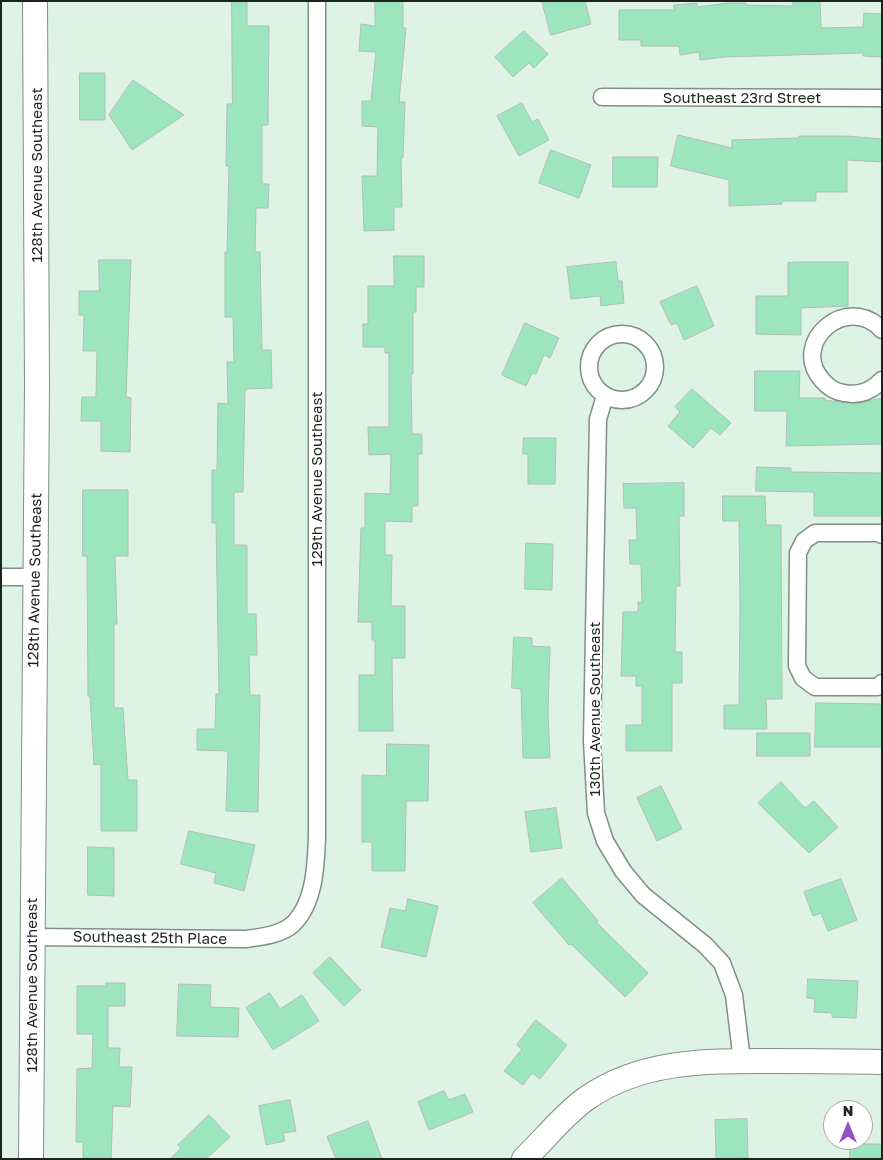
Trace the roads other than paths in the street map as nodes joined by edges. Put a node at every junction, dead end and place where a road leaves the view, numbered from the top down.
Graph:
1 (35, 1) edge
2 (317, 1) edge
3 (602, 97) dead end
4 (882, 98) edge
5 (882, 330) edge
6 (882, 380) edge
7 (605, 396) junction
8 (882, 535) edge
9 (1, 577) edge
10 (35, 577) junction
11 (882, 683) edge
12 (268, 936) joint
13 (32, 937) junction
14 (742, 1061) junction
15 (882, 1062) edge
16 (31, 1159) edge
17 (524, 1159) edge

1 - 10 street, 128th Avenue Southeast
2 - 12 street, 129th Avenue Southeast
3 - 4 street, Southeast 23rd Street
5 - 6 street
7 - 7 street
7 - 14 street, 130th Avenue Southeast
8 - 11 street
9 - 10 street
10 - 13 street, 128th Avenue Southeast
12 - 13 street, Southeast 25th Place
13 - 16 street, 128th Avenue Southeast
14 - 15 street
14 - 17 street

